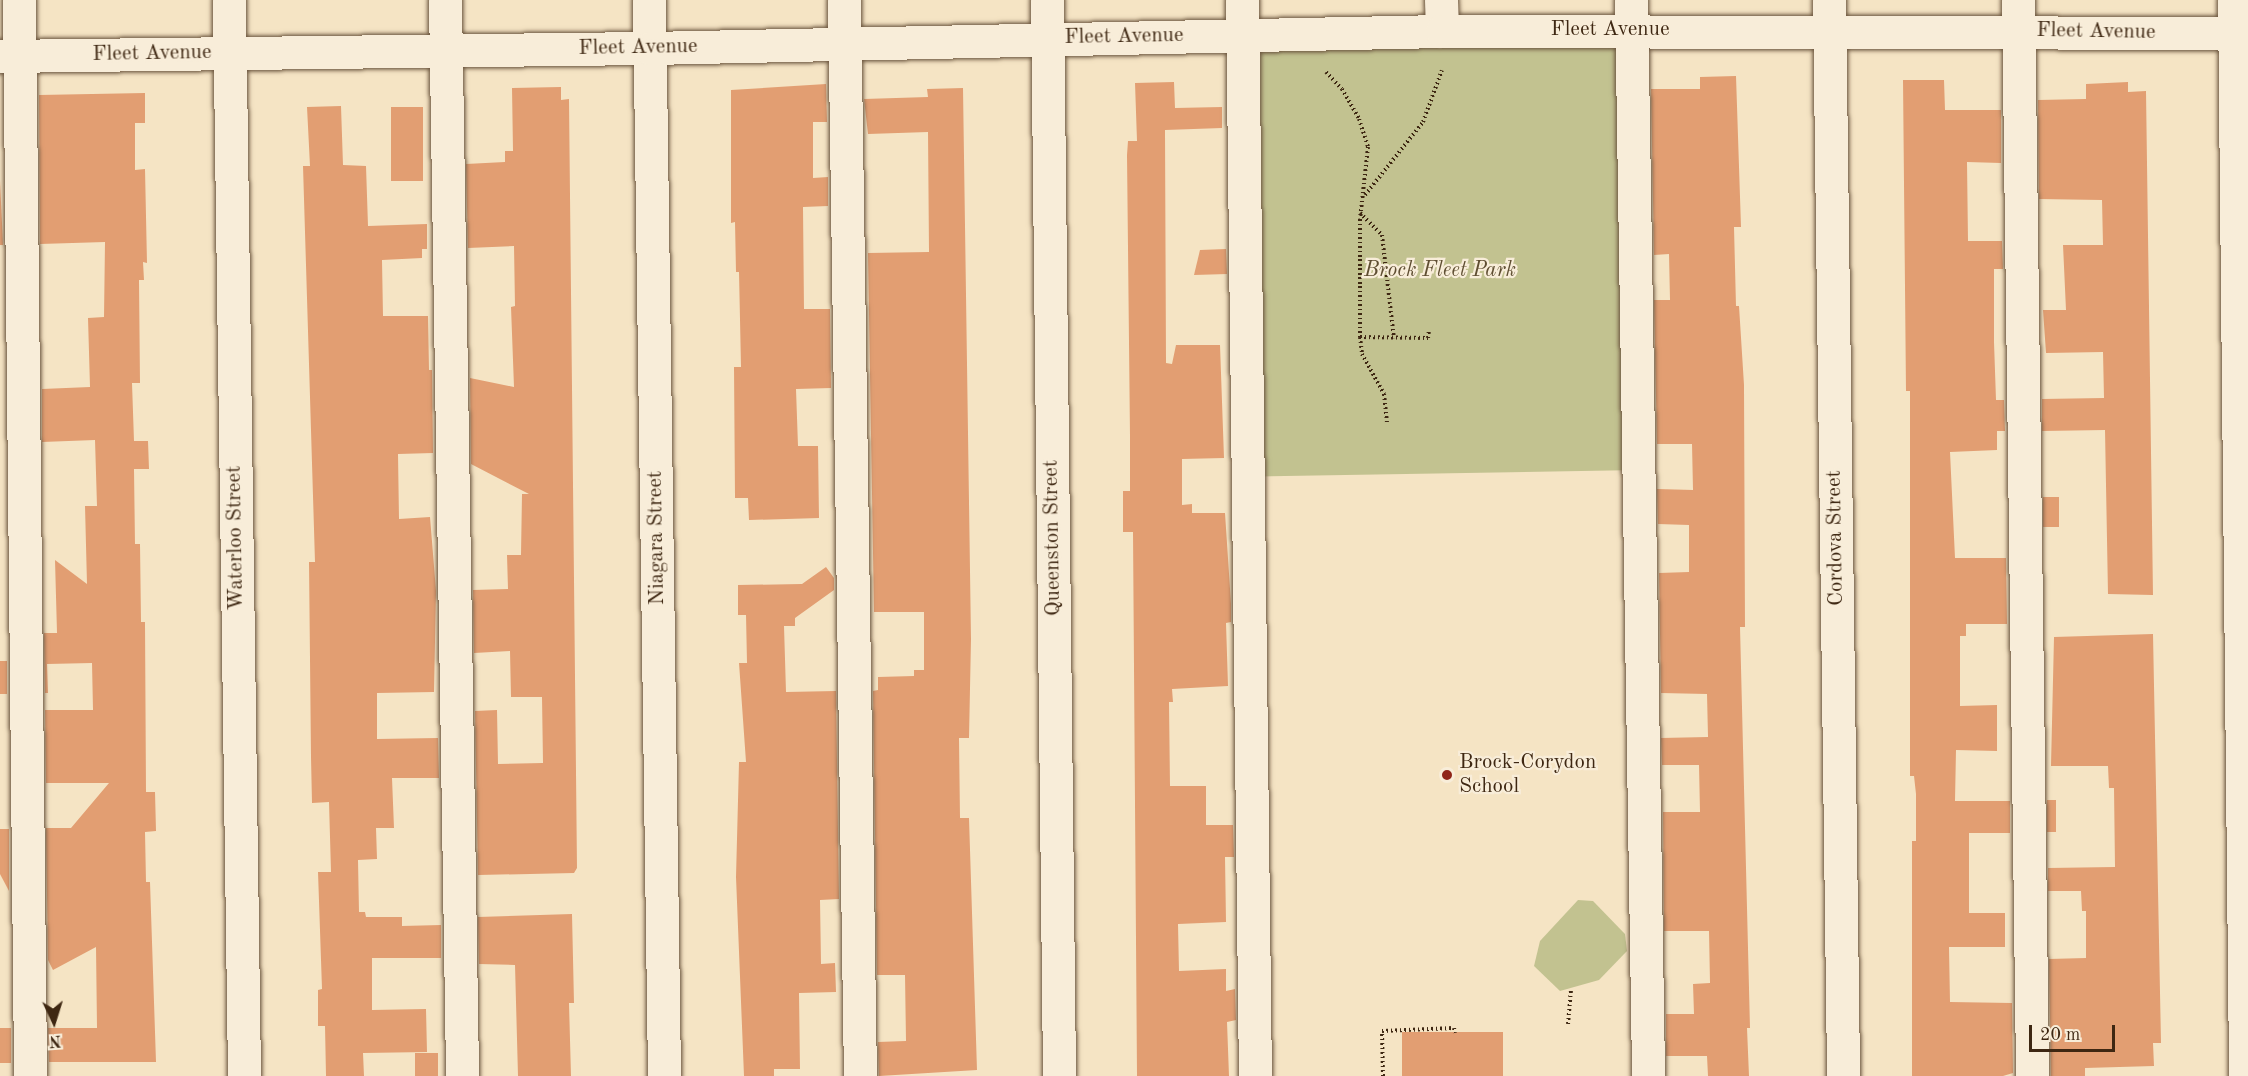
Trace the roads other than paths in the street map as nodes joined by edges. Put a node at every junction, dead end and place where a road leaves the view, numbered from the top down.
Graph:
1 (19, 0) edge
2 (229, 0) edge
3 (445, 0) edge
4 (649, 0) edge
5 (844, 0) edge
6 (1047, 0) edge
7 (1242, 0) edge
8 (2234, 0) edge
9 (1631, 15) edge
10 (1830, 15) edge
11 (1441, 16) edge
12 (2019, 16) edge
13 (2241, 33) edge
14 (1242, 35) junction
15 (1048, 39) junction
16 (844, 44) junction
17 (650, 48) junction
18 (446, 50) junction
19 (230, 53) junction
20 (10, 55) edge
21 (30, 1076) edge
22 (244, 1076) edge
23 (462, 1076) edge
24 (664, 1076) edge
25 (860, 1076) edge
26 (1059, 1076) edge
27 (1255, 1076) edge
28 (1648, 1076) edge
29 (1842, 1076) edge
30 (2032, 1076) edge
31 (2246, 1076) edge

1 - 20 street
2 - 19 street, Waterloo Street
3 - 18 street
4 - 17 street, Niagara Street
5 - 16 street
6 - 15 street, Queenston Street
7 - 14 street
8 - 13 street
9 - 10 street, Fleet Avenue
9 - 11 street, Fleet Avenue
9 - 28 street
10 - 12 street, Fleet Avenue
10 - 29 street, Cordova Street
11 - 14 street, Fleet Avenue
12 - 13 street, Fleet Avenue
12 - 30 street
13 - 31 street
14 - 15 street, Fleet Avenue
14 - 27 street
15 - 16 street, Fleet Avenue
15 - 26 street, Queenston Street
16 - 17 street, Fleet Avenue
16 - 25 street
17 - 18 street, Fleet Avenue
17 - 24 street, Niagara Street
18 - 19 street, Fleet Avenue
18 - 23 street
19 - 20 street, Fleet Avenue
19 - 22 street, Waterloo Street
20 - 21 street

